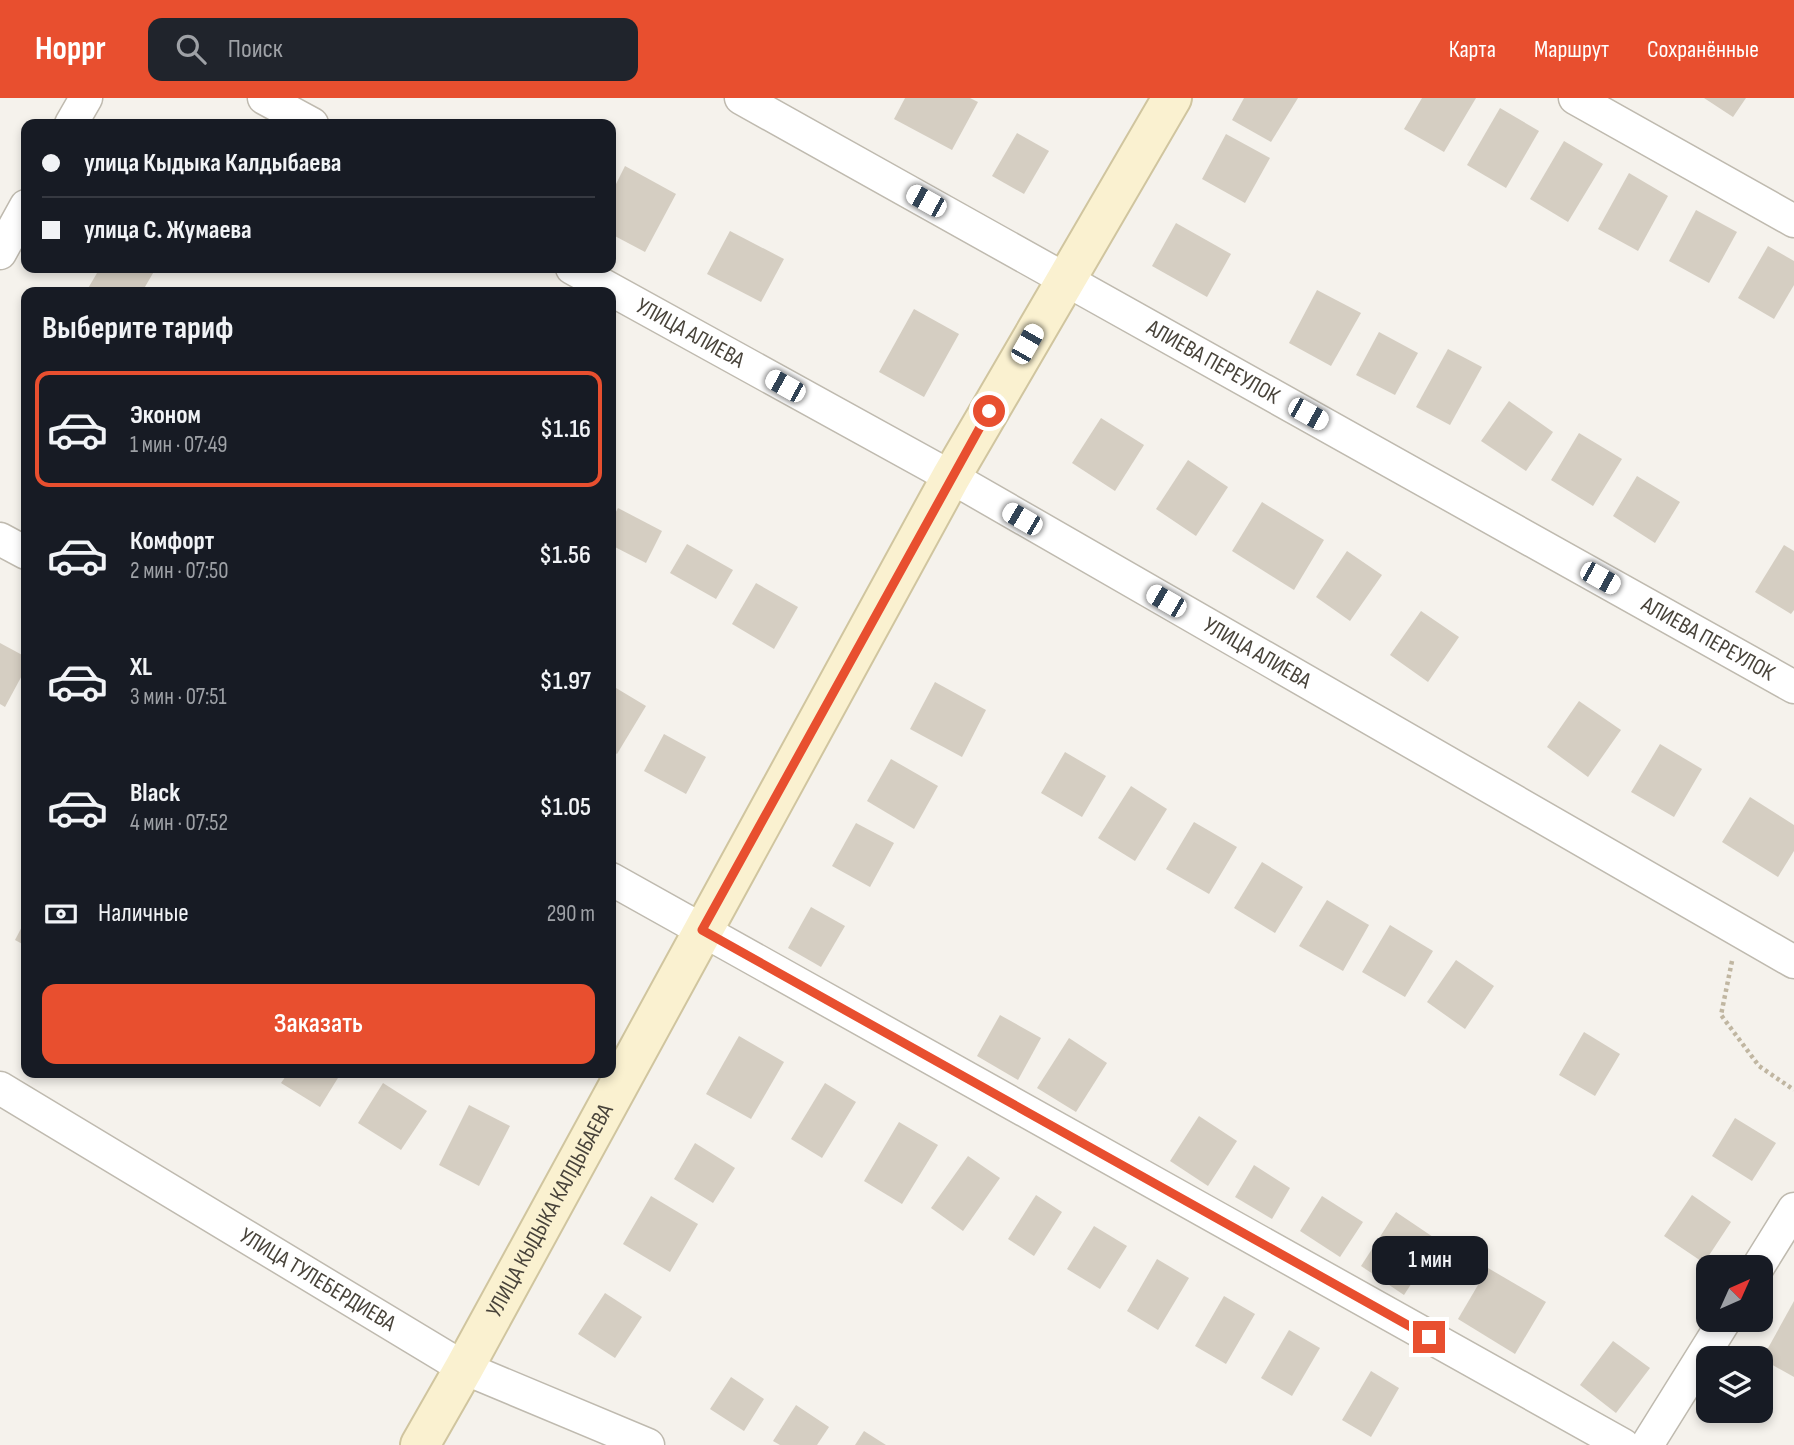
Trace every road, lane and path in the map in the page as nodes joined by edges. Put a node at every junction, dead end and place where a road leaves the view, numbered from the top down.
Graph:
1 (86, 98) edge
2 (264, 98) edge
3 (741, 98) edge
4 (1172, 98) edge
5 (1575, 98) edge
6 (74, 119) edge
7 (303, 119) edge
8 (21, 215) edge
9 (1794, 221) edge
10 (0, 253) edge
11 (581, 273) edge
12 (1066, 278) junction
13 (606, 287) edge
14 (616, 292) edge
15 (951, 477) junction
16 (0, 539) edge
17 (21, 550) edge
18 (1794, 687) edge
19 (616, 882) edge
20 (702, 930) junction
21 (1739, 932) junction
22 (1794, 962) edge
23 (0, 1088) edge
24 (1794, 1090) edge
25 (1794, 1209) edge
26 (1765, 1255) edge
27 (1718, 1332) edge
28 (464, 1368) junction
29 (420, 1445) edge
30 (648, 1445) edge
31 (1622, 1445) edge
32 (1647, 1445) edge

1 - 6 street
2 - 7 street
3 - 12 street, АЛИЕВА ПЕРЕУЛОК
4 - 12 street, УЛИЦА КЫДЫКА КАЛДЫБАЕВА
5 - 9 street
8 - 10 street
11 - 13 street, УЛИЦА АЛИЕВА
12 - 15 street, УЛИЦА КЫДЫКА КАЛДЫБАЕВА
12 - 18 street, АЛИЕВА ПЕРЕУЛОК
14 - 15 street, УЛИЦА АЛИЕВА
15 - 20 street, УЛИЦА КЫДЫКА КАЛДЫБАЕВА
15 - 21 street, УЛИЦА АЛИЕВА
16 - 17 street
19 - 20 street
20 - 28 street, УЛИЦА КЫДЫКА КАЛДЫБАЕВА
20 - 31 street
21 - 22 street, УЛИЦА АЛИЕВА
21 - 24 path
23 - 28 street, УЛИЦА ТУЛЕБЕРДИЕВА
25 - 26 street
27 - 32 street
28 - 29 street, УЛИЦА КЫДЫКА КАЛДЫБАЕВА
28 - 30 street, УЛИЦА ТУЛЕБЕРДИЕВА

